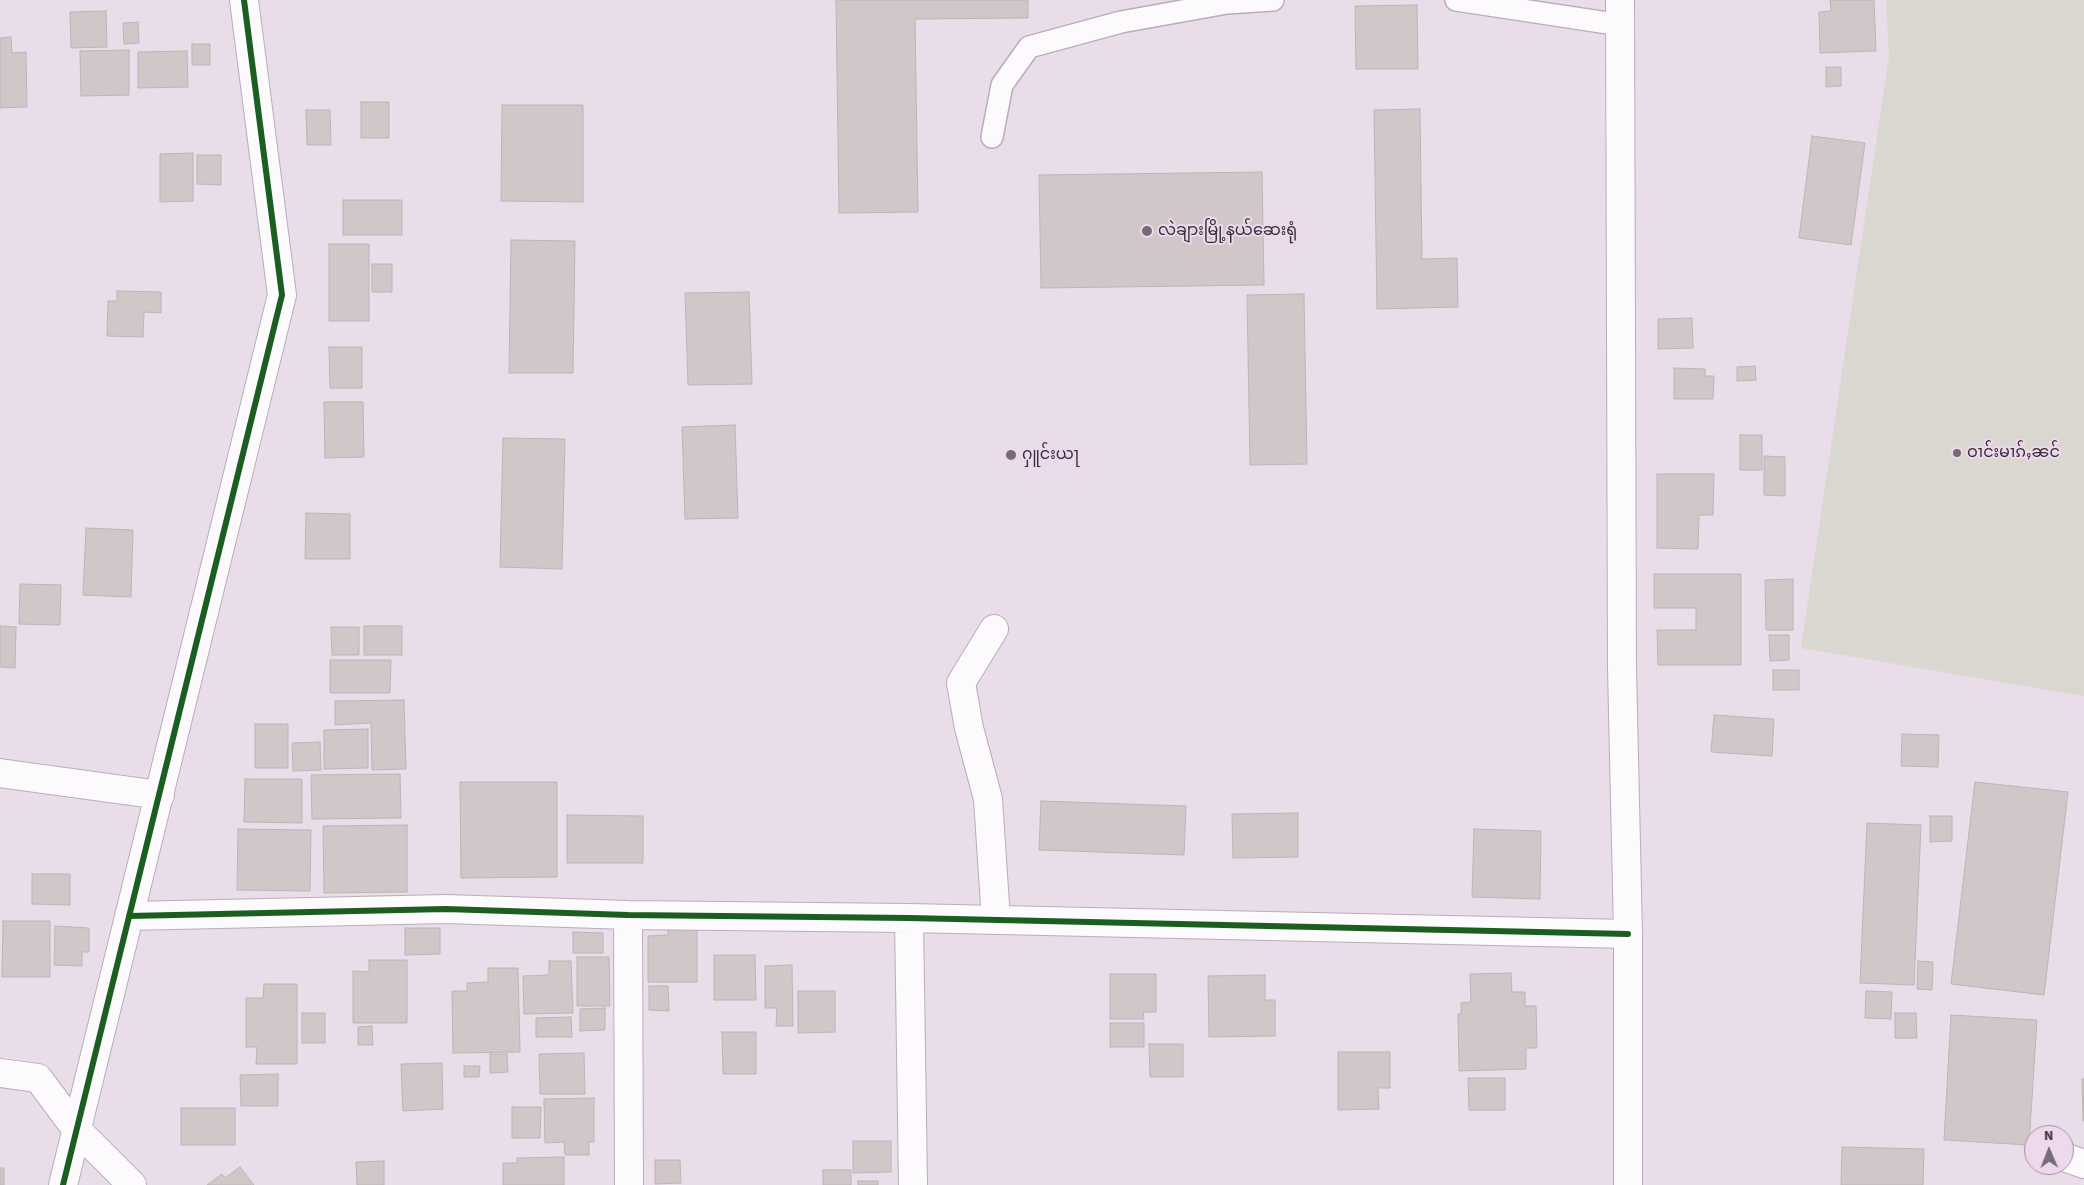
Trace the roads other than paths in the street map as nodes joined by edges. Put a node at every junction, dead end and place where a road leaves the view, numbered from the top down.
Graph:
1 (244, 0) edge
2 (1273, 0) edge
3 (1456, 0) edge
4 (1621, 12) edge
5 (992, 137) dead end
6 (994, 629) dead end
7 (0, 773) edge
8 (160, 795) junction
9 (628, 915) junction
10 (129, 916) junction
11 (909, 918) junction
12 (996, 920) junction
13 (1628, 934) junction
14 (0, 1073) edge
15 (76, 1129) junction
16 (63, 1185) edge
17 (132, 1185) edge
18 (629, 1185) edge
19 (913, 1185) edge
20 (1628, 1185) edge

1 - 8 street
2 - 5 lane
3 - 4 lane
4 - 13 street
6 - 12 street
7 - 8 street
8 - 10 street
9 - 10 street
9 - 11 street
9 - 18 street
10 - 15 street
11 - 12 street
11 - 19 street
12 - 13 street
13 - 20 street
14 - 15 street
15 - 16 street
15 - 17 street

